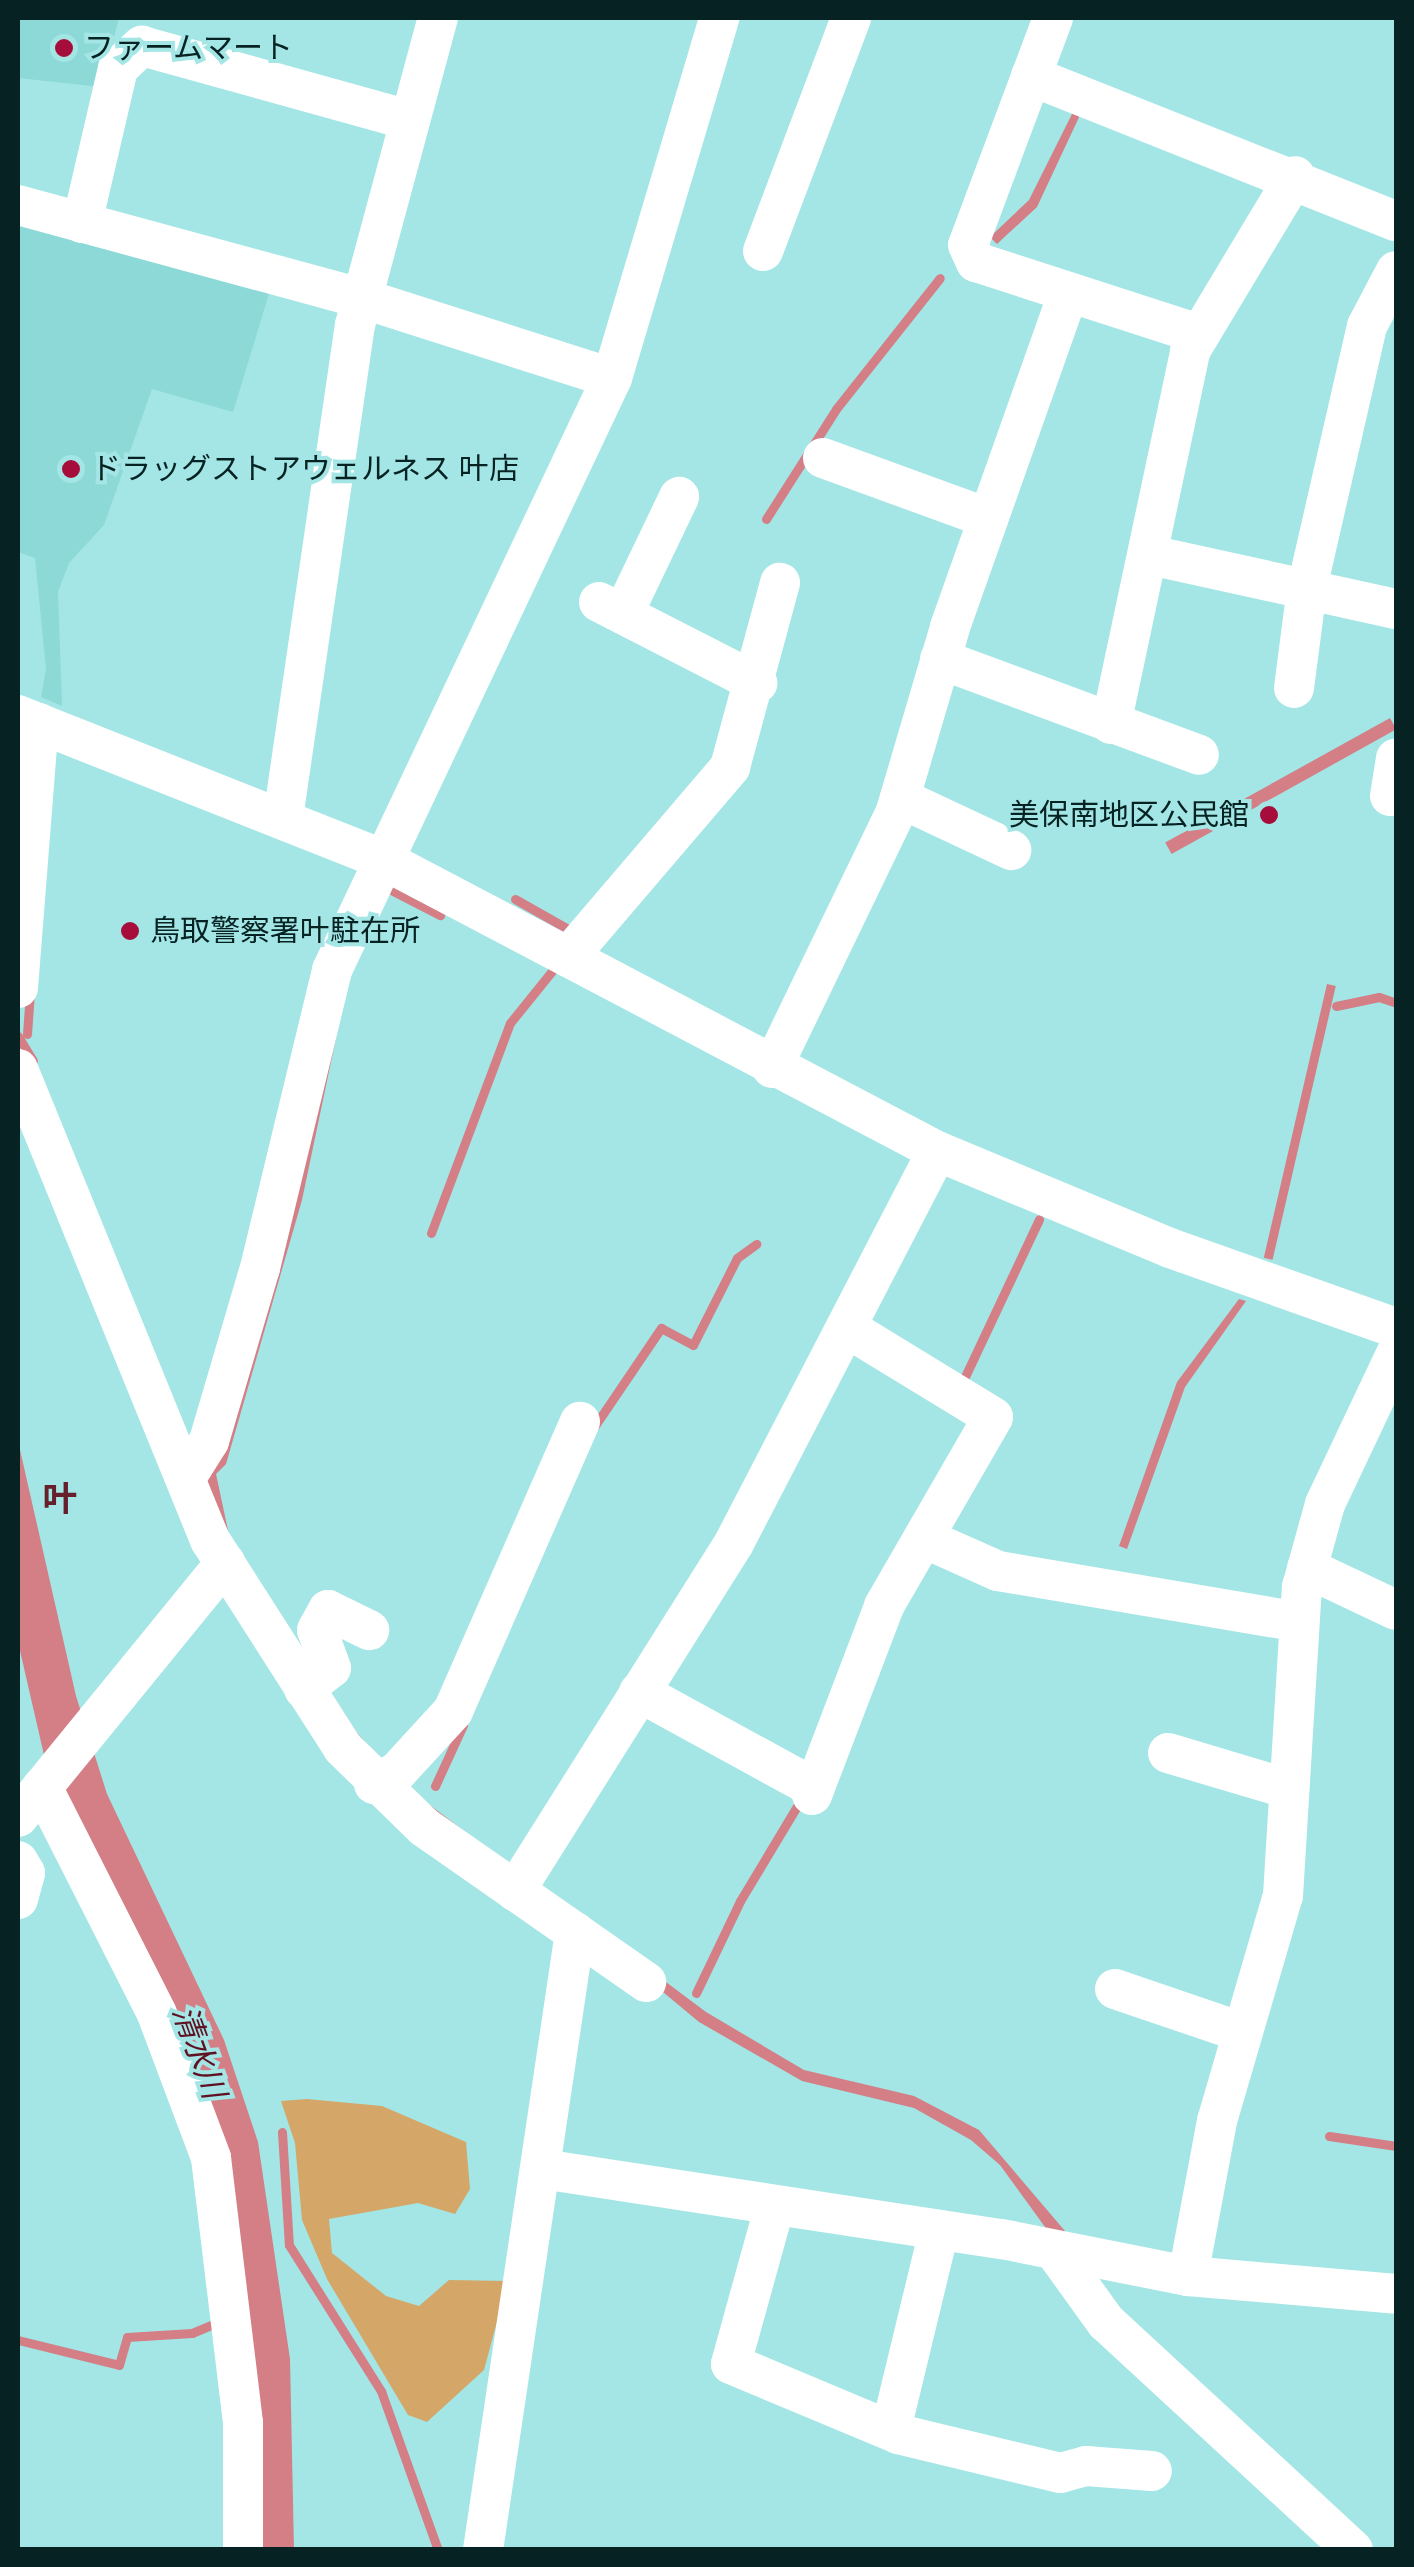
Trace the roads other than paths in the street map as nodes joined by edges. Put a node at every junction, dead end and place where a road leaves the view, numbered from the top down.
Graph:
1 (438, 18) edge
2 (719, 18) edge
3 (852, 18) edge
4 (1053, 18) edge
5 (1031, 76) junction
6 (408, 120) junction
7 (1295, 176) junction
8 (18, 206) edge
9 (1396, 221) edge
10 (82, 222) junction
11 (763, 251) dead end
12 (1396, 271) edge
13 (1068, 293) junction
14 (360, 298) junction
15 (1199, 334) junction
16 (612, 378) junction
17 (823, 458) dead end
18 (679, 496) dead end
19 (988, 518) junction
20 (1150, 555) junction
21 (780, 584) dead end
22 (1307, 588) junction
23 (1396, 609) edge
24 (940, 660) junction
25 (757, 683) junction
26 (1294, 688) dead end
27 (28, 719) edge
28 (1111, 724) junction
29 (1200, 755) dead end
30 (900, 798) junction
31 (283, 818) junction
32 (1012, 850) dead end
33 (380, 858) junction
34 (568, 957) junction
35 (18, 988) edge
36 (772, 1068) junction
37 (18, 1069) edge
38 (937, 1150) junction
39 (847, 1328) junction
40 (1396, 1328) edge
41 (1396, 1354) edge
42 (580, 1422) dead end
43 (187, 1476) junction
44 (926, 1539) junction
45 (225, 1563) junction
46 (1307, 1568) junction
47 (1396, 1610) edge
48 (1299, 1622) junction
49 (369, 1630) dead end
50 (304, 1688) junction
51 (639, 1692) junction
52 (1168, 1754) dead end
53 (374, 1784) junction
54 (1289, 1789) junction
55 (30, 1802) edge
56 (18, 1861) edge
57 (515, 1891) junction
58 (18, 1899) edge
59 (575, 1932) junction
60 (646, 1982) dead end
61 (1115, 1990) dead end
62 (1241, 2032) junction
63 (542, 2170) junction
64 (775, 2204) junction
65 (939, 2230) junction
66 (1054, 2250) junction
67 (1188, 2276) junction
68 (1396, 2294) edge
69 (891, 2429) junction
70 (1152, 2471) dead end
71 (244, 2550) edge
72 (483, 2550) edge
73 (1352, 2550) edge

1 - 6 street
2 - 16 street
3 - 11 street
4 - 5 street
5 - 7 street
5 - 13 street
6 - 10 street
6 - 14 street
7 - 9 street
7 - 15 street
8 - 10 street
10 - 14 street
12 - 22 street
13 - 15 street
13 - 19 street
14 - 16 street
14 - 31 street
15 - 20 street
16 - 33 street
17 - 19 street
18 - 25 street
19 - 24 street
20 - 22 street
20 - 28 street
21 - 25 street
22 - 23 street
22 - 26 street
24 - 28 street
24 - 30 street
25 - 34 street
27 - 31 street
27 - 35 street
28 - 29 street
30 - 32 street
30 - 36 street
31 - 33 street
33 - 34 street
33 - 43 street
34 - 36 street
36 - 38 street
37 - 43 street
38 - 39 street
38 - 40 street
39 - 44 street
39 - 51 street
41 - 46 street
42 - 53 street
43 - 45 street
44 - 48 street
44 - 51 street
45 - 50 street
45 - 55 street
46 - 47 street
46 - 48 street
48 - 54 street
49 - 50 street
50 - 53 street
51 - 57 street
52 - 54 street
53 - 57 street
54 - 62 street
55 - 71 street
56 - 58 street
57 - 59 street
59 - 60 street
59 - 63 street
61 - 62 street
62 - 67 street
63 - 64 street
63 - 72 street
64 - 65 street
64 - 69 street
65 - 66 street
65 - 69 street
66 - 67 street
66 - 73 street
67 - 68 street
69 - 70 street

